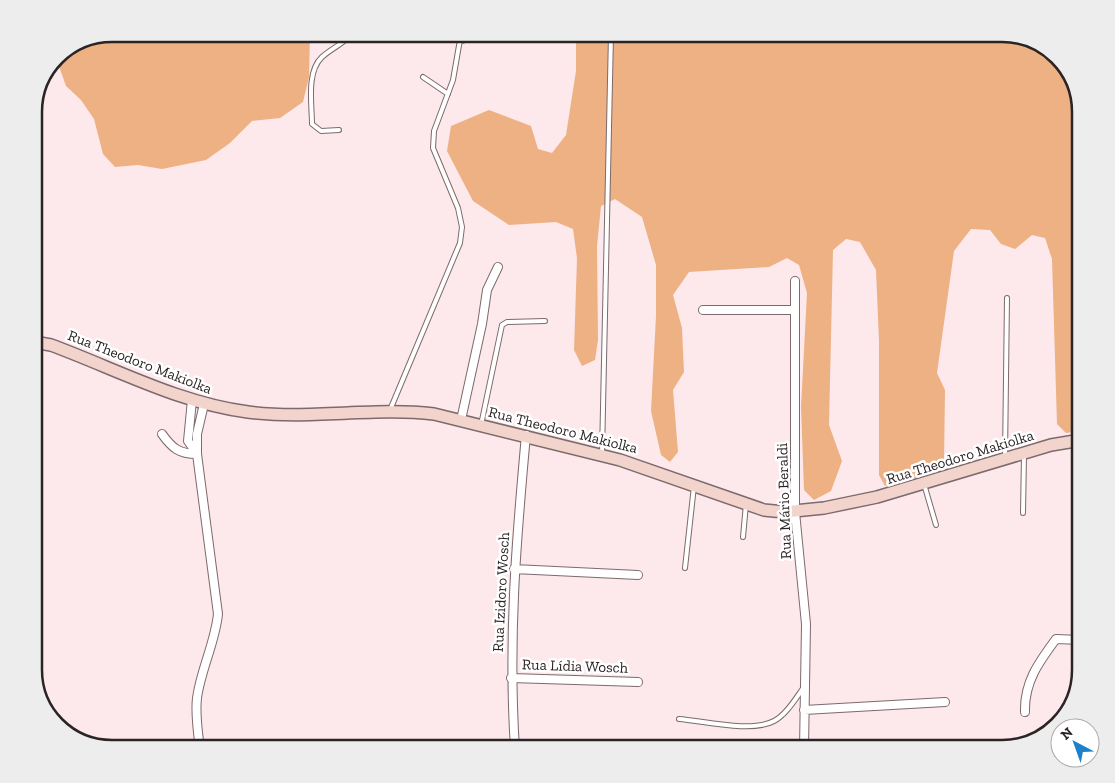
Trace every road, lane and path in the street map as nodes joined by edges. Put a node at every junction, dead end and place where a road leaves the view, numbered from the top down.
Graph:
1 (345, 42) edge
2 (459, 42) edge
3 (611, 42) edge
4 (423, 77) dead end
5 (448, 94) junction
6 (339, 130) dead end
7 (498, 267) dead end
8 (795, 281) dead end
9 (1007, 298) dead end
10 (703, 310) dead end
11 (795, 310) junction
12 (545, 320) dead end
13 (43, 344) edge
14 (192, 400) junction
15 (204, 404) junction
16 (390, 412) junction
17 (461, 420) junction
18 (481, 425) junction
19 (162, 434) dead end
20 (526, 435) junction
21 (1072, 442) edge
22 (1025, 453) junction
23 (197, 454) junction
24 (602, 455) junction
25 (1005, 459) junction
26 (694, 484) junction
27 (924, 484) junction
28 (746, 503) junction
29 (795, 512) junction
30 (1023, 513) dead end
31 (936, 525) dead end
32 (743, 537) dead end
33 (685, 568) dead end
34 (514, 569) junction
35 (638, 575) dead end
36 (1072, 640) edge
37 (511, 678) junction
38 (638, 682) dead end
39 (805, 686) junction
40 (945, 702) dead end
41 (804, 710) junction
42 (1025, 712) dead end
43 (679, 719) dead end
44 (199, 740) edge
45 (515, 740) edge
46 (804, 740) edge

1 - 6 lane
2 - 5 lane
3 - 24 lane
4 - 5 lane
5 - 16 lane
7 - 17 street
8 - 11 street, Rua Mário Beraldi
9 - 25 lane
10 - 11 street
11 - 29 street, Rua Mário Beraldi
12 - 18 lane
13 - 14 main road, Rua Theodoro Makiolka
14 - 15 main road, Rua Theodoro Makiolka
14 - 23 street
15 - 16 main road, Rua Theodoro Makiolka
15 - 23 street
16 - 17 main road, Rua Theodoro Makiolka
17 - 18 main road, Rua Theodoro Makiolka
18 - 20 main road, Rua Theodoro Makiolka
19 - 23 street
20 - 24 main road, Rua Theodoro Makiolka
20 - 34 street, Rua Izidoro Wosch
21 - 22 main road, Rua Theodoro Makiolka
22 - 25 main road, Rua Theodoro Makiolka
22 - 30 lane
23 - 44 street
24 - 26 main road, Rua Theodoro Makiolka
25 - 27 main road, Rua Theodoro Makiolka
26 - 28 main road, Rua Theodoro Makiolka
26 - 33 lane
27 - 29 main road, Rua Theodoro Makiolka
27 - 31 lane
28 - 29 main road, Rua Theodoro Makiolka
28 - 32 lane
29 - 39 street, Rua Mário Beraldi
34 - 35 street
34 - 37 street, Rua Izidoro Wosch
36 - 42 street
37 - 38 street, Rua Lídia Wosch
37 - 45 street, Rua Izidoro Wosch
39 - 41 street, Rua Mário Beraldi
39 - 43 lane
40 - 41 street
41 - 46 street, Rua Mário Beraldi

